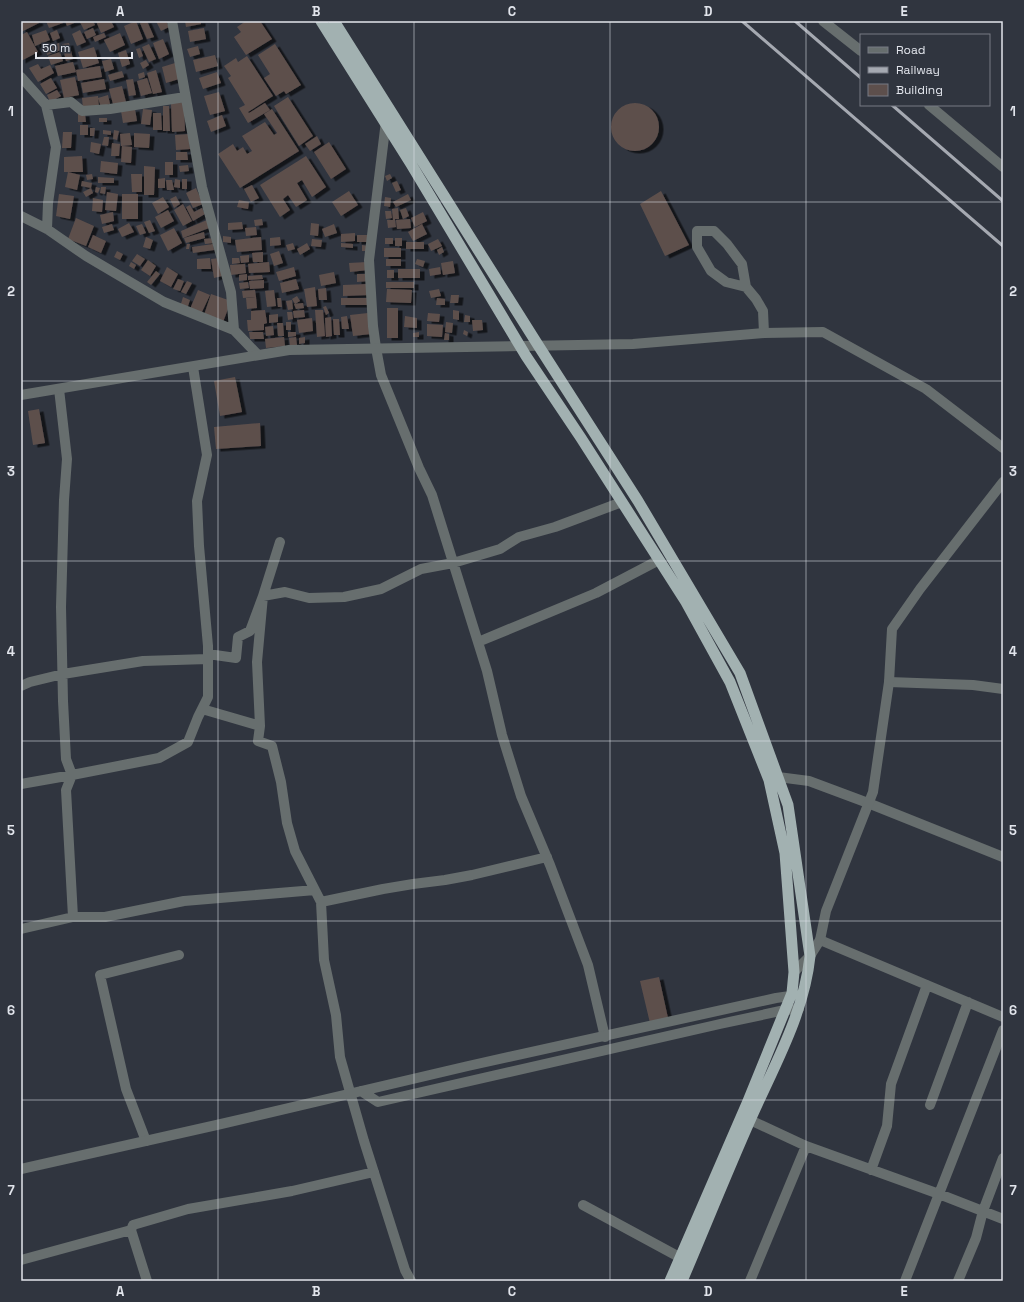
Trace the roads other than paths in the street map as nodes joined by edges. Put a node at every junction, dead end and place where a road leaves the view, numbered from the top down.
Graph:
1 (172, 21) edge
2 (321, 21) edge
3 (334, 21) edge
4 (823, 21) edge
5 (860, 50) edge
6 (21, 76) edge
7 (185, 97) junction
8 (46, 105) junction
9 (388, 106) junction
10 (930, 106) edge
11 (386, 125) junction
12 (1003, 167) edge
13 (21, 216) edge
14 (47, 229) junction
15 (746, 287) junction
16 (234, 330) junction
17 (764, 333) junction
18 (538, 345) junction
19 (519, 346) junction
20 (376, 348) junction
21 (258, 355) junction
22 (193, 367) junction
23 (60, 389) junction
24 (21, 395) edge
25 (1003, 448) edge
26 (614, 464) junction
27 (603, 473) junction
28 (1003, 482) edge
29 (622, 502) junction
30 (644, 510) junction
31 (633, 519) junction
32 (280, 542) dead end
33 (659, 560) junction
34 (452, 564) junction
35 (263, 596) junction
36 (478, 642) junction
37 (208, 657) junction
38 (63, 674) junction
39 (889, 682) junction
40 (21, 686) edge
41 (1003, 689) edge
42 (202, 709) junction
43 (260, 726) junction
44 (72, 775) junction
45 (774, 779) junction
46 (21, 784) edge
47 (868, 802) junction
48 (547, 857) junction
49 (1003, 857) edge
50 (315, 890) junction
51 (321, 902) junction
52 (73, 917) junction
53 (21, 929) edge
54 (820, 940) junction
55 (179, 955) dead end
56 (810, 956) junction
57 (794, 972) junction
58 (926, 984) junction
59 (803, 994) junction
60 (791, 996) junction
61 (968, 1002) junction
62 (799, 1009) junction
63 (785, 1010) junction
64 (1003, 1017) edge
65 (1003, 1030) edge
66 (605, 1036) junction
67 (361, 1091) junction
68 (351, 1093) junction
69 (930, 1105) dead end
70 (750, 1120) junction
71 (146, 1141) junction
72 (806, 1146) junction
73 (1003, 1158) edge
74 (21, 1169) edge
75 (871, 1170) junction
76 (374, 1172) junction
77 (939, 1194) junction
78 (583, 1206) dead end
79 (983, 1211) junction
80 (1003, 1219) edge
81 (131, 1230) junction
82 (681, 1258) junction
83 (21, 1260) edge
84 (147, 1281) edge
85 (411, 1281) edge
86 (670, 1281) edge
87 (682, 1281) edge
88 (750, 1281) edge
89 (905, 1281) edge
90 (958, 1281) edge

1 - 7 street
2 - 11 highway
3 - 9 highway
4 - 5 street
6 - 8 street
7 - 8 street
7 - 16 street
8 - 14 street
9 - 11 street
9 - 18 highway
10 - 12 street
11 - 19 highway
11 - 20 street
13 - 14 street
14 - 16 street
15 - 15 street
15 - 17 street
16 - 21 street
17 - 18 street
17 - 25 street
18 - 19 street
18 - 26 highway
19 - 20 street
19 - 27 highway
20 - 21 street
20 - 34 street
21 - 22 street
22 - 23 street
22 - 37 street
23 - 24 street
23 - 38 street
26 - 27 highway
26 - 30 highway
27 - 29 highway
28 - 39 street
29 - 31 highway
29 - 34 street
30 - 31 highway
30 - 45 highway
31 - 33 highway
32 - 35 street
33 - 36 street
33 - 45 highway
34 - 35 street
34 - 36 street
35 - 37 street
35 - 43 street
36 - 48 street
37 - 38 street
37 - 42 street
38 - 40 street
38 - 44 street
39 - 41 street
39 - 47 street
42 - 43 street
42 - 44 street
43 - 50 street
44 - 46 street
44 - 52 street
45 - 47 street
45 - 56 highway
45 - 57 highway
47 - 49 street
47 - 54 street
48 - 51 street
48 - 66 street
50 - 51 street
50 - 52 street
51 - 68 street
52 - 53 street
54 - 56 street
54 - 58 street
55 - 71 street
56 - 57 street
56 - 59 highway
57 - 60 highway
58 - 61 street
58 - 75 street
59 - 60 street
59 - 62 highway
60 - 63 highway
60 - 66 street
61 - 64 street
61 - 69 street
62 - 63 street
62 - 70 highway
63 - 67 street
63 - 82 highway
65 - 77 street
66 - 67 street
67 - 68 street
68 - 71 street
68 - 76 street
70 - 72 street
70 - 87 highway
71 - 74 street
72 - 75 street
72 - 88 street
73 - 79 street
75 - 77 street
76 - 81 street
76 - 85 street
77 - 79 street
77 - 89 street
78 - 82 street
79 - 80 street
79 - 90 street
81 - 83 street
81 - 84 street
82 - 86 highway

